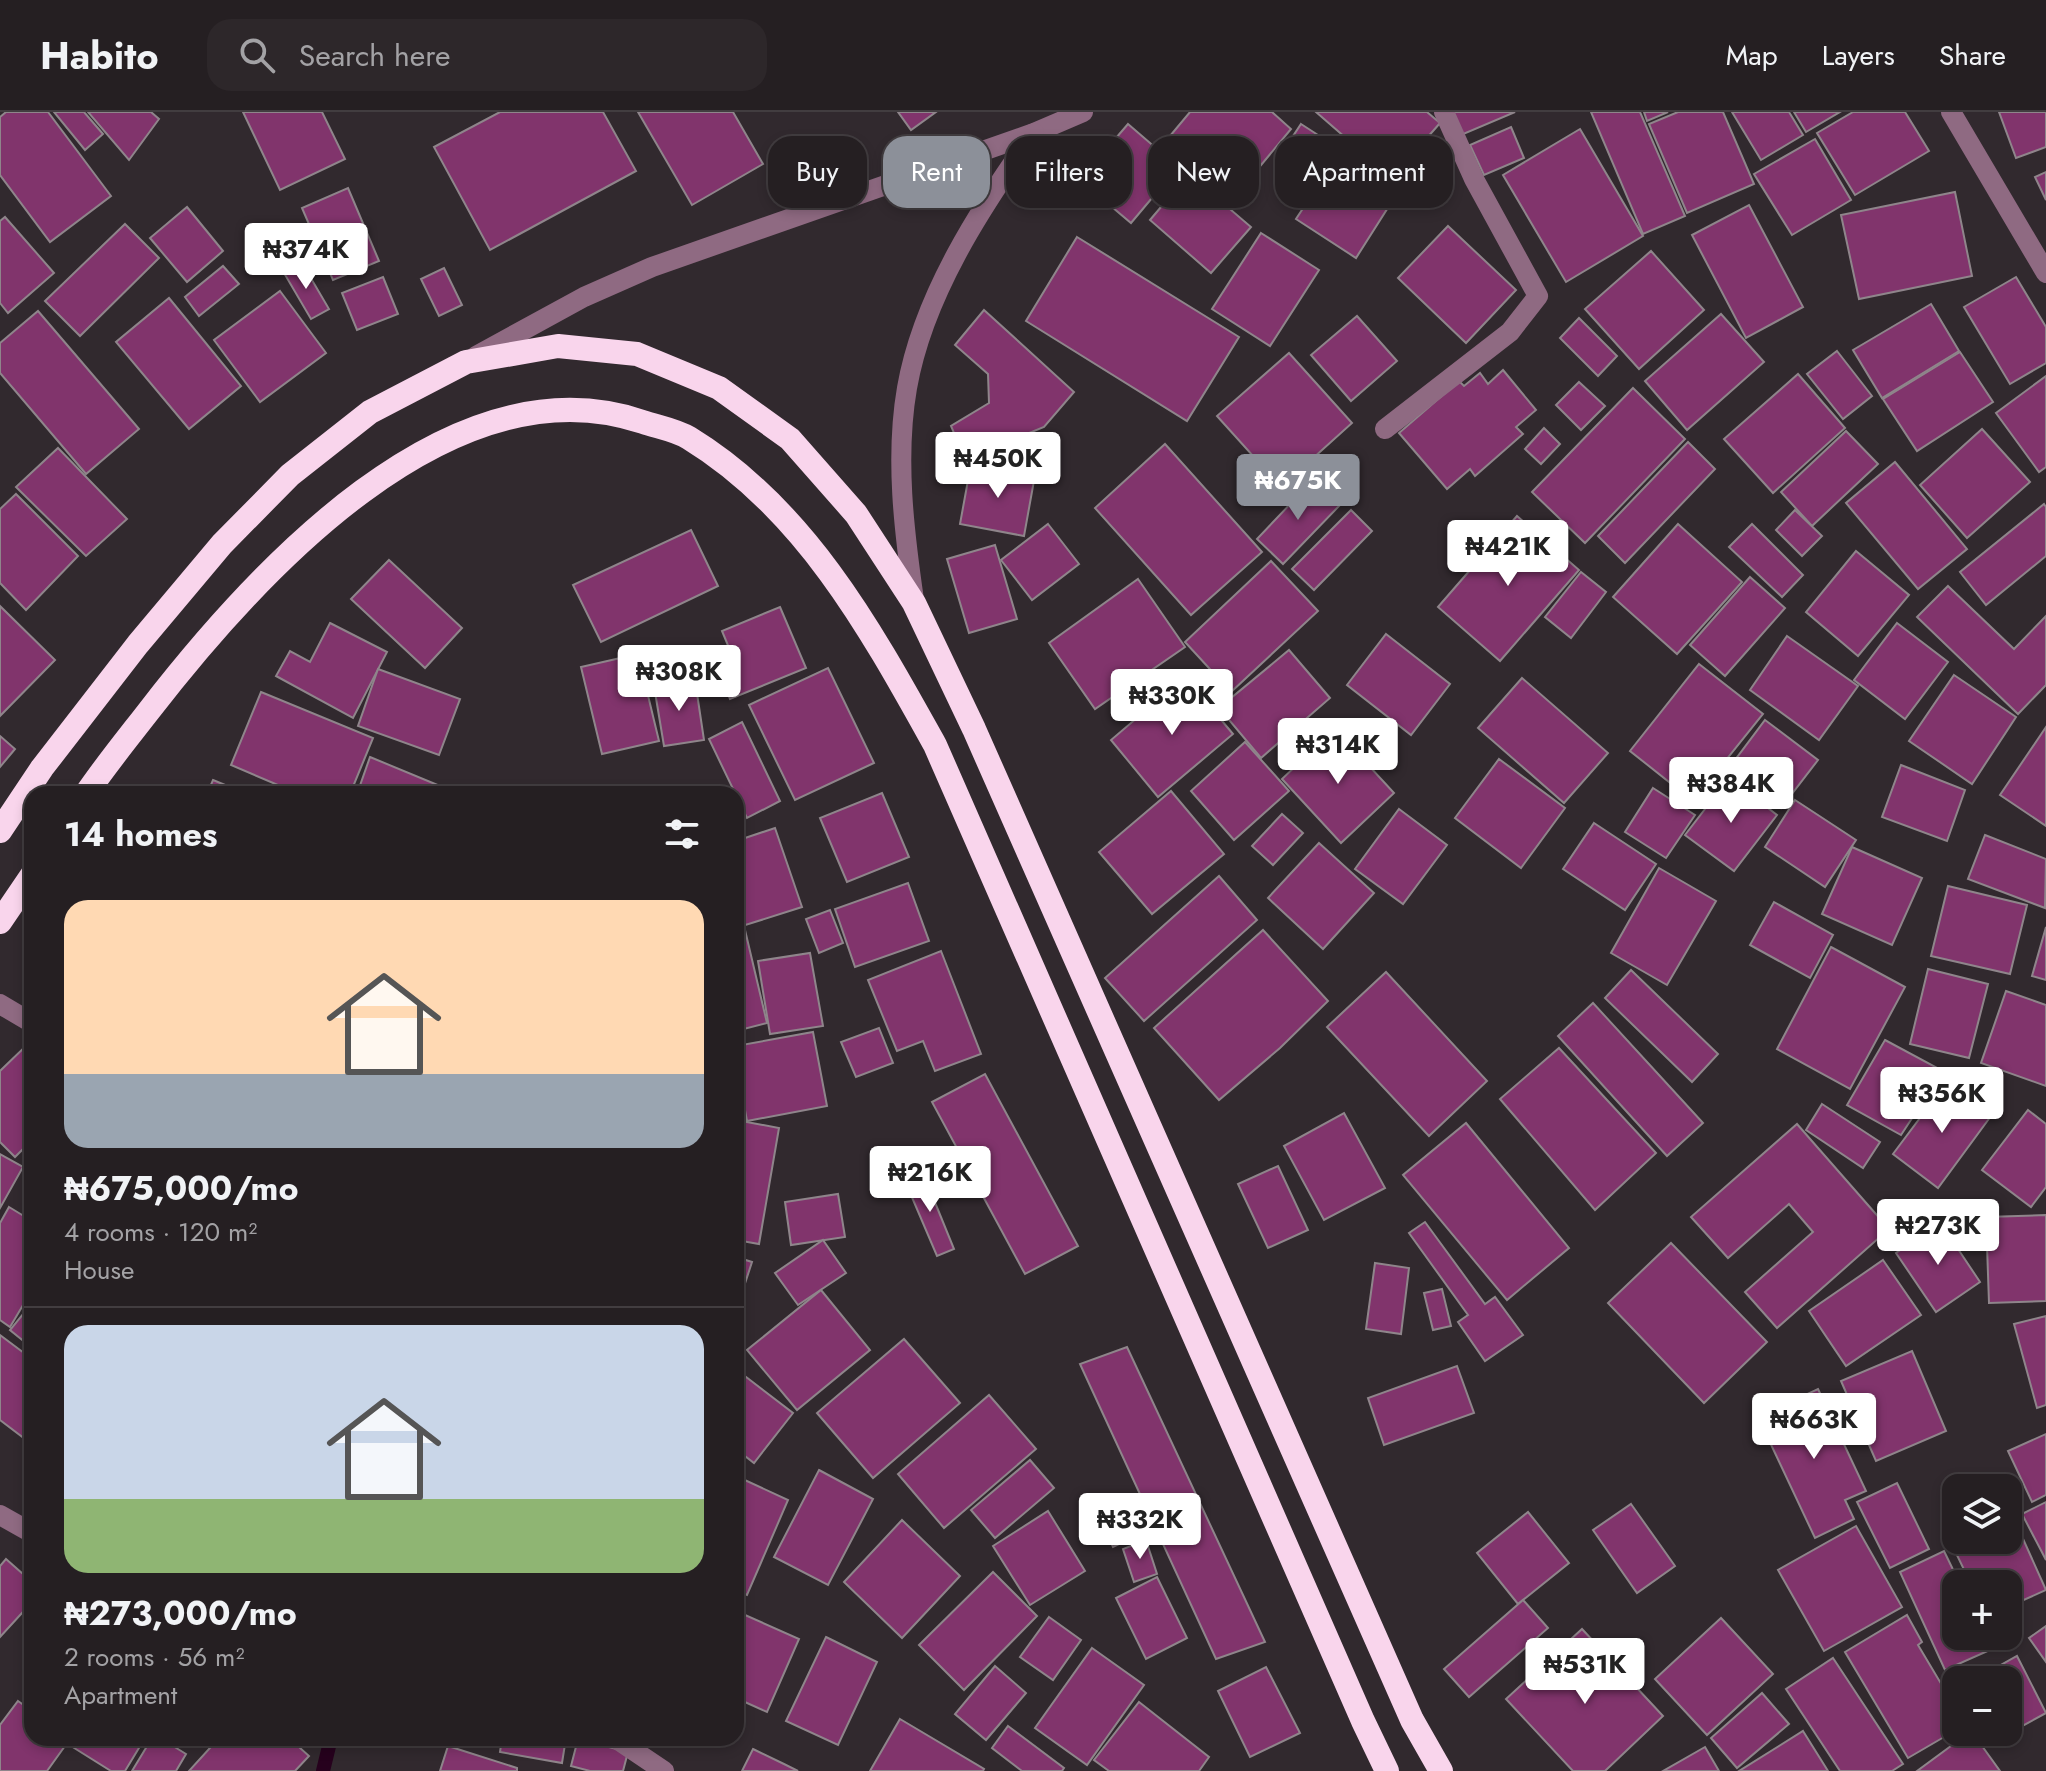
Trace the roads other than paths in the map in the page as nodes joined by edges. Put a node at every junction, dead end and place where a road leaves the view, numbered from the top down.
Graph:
1 (1083, 112) edge
2 (1444, 112) edge
3 (1951, 112) edge
4 (1034, 133) junction
5 (2046, 273) edge
6 (466, 362) junction
7 (1385, 429) dead end
8 (914, 603) junction
9 (30, 786) edge
10 (92, 786) edge
11 (24, 795) edge
12 (0, 831) edge
13 (24, 887) edge
14 (0, 922) edge
15 (0, 1004) edge
16 (24, 1018) edge
17 (1207, 1255) junction
18 (1165, 1271) junction
19 (0, 1515) edge
20 (24, 1528) edge
21 (627, 1746) edge
22 (664, 1771) edge
23 (1387, 1771) edge
24 (1441, 1771) edge

1 - 4 street
2 - 7 street
3 - 5 street
4 - 6 street
4 - 8 street
6 - 8 highway
6 - 9 highway
8 - 17 highway
10 - 18 highway
11 - 12 highway
13 - 14 highway
15 - 16 street
17 - 18 highway
17 - 24 highway
18 - 23 highway
19 - 20 street
21 - 22 street

